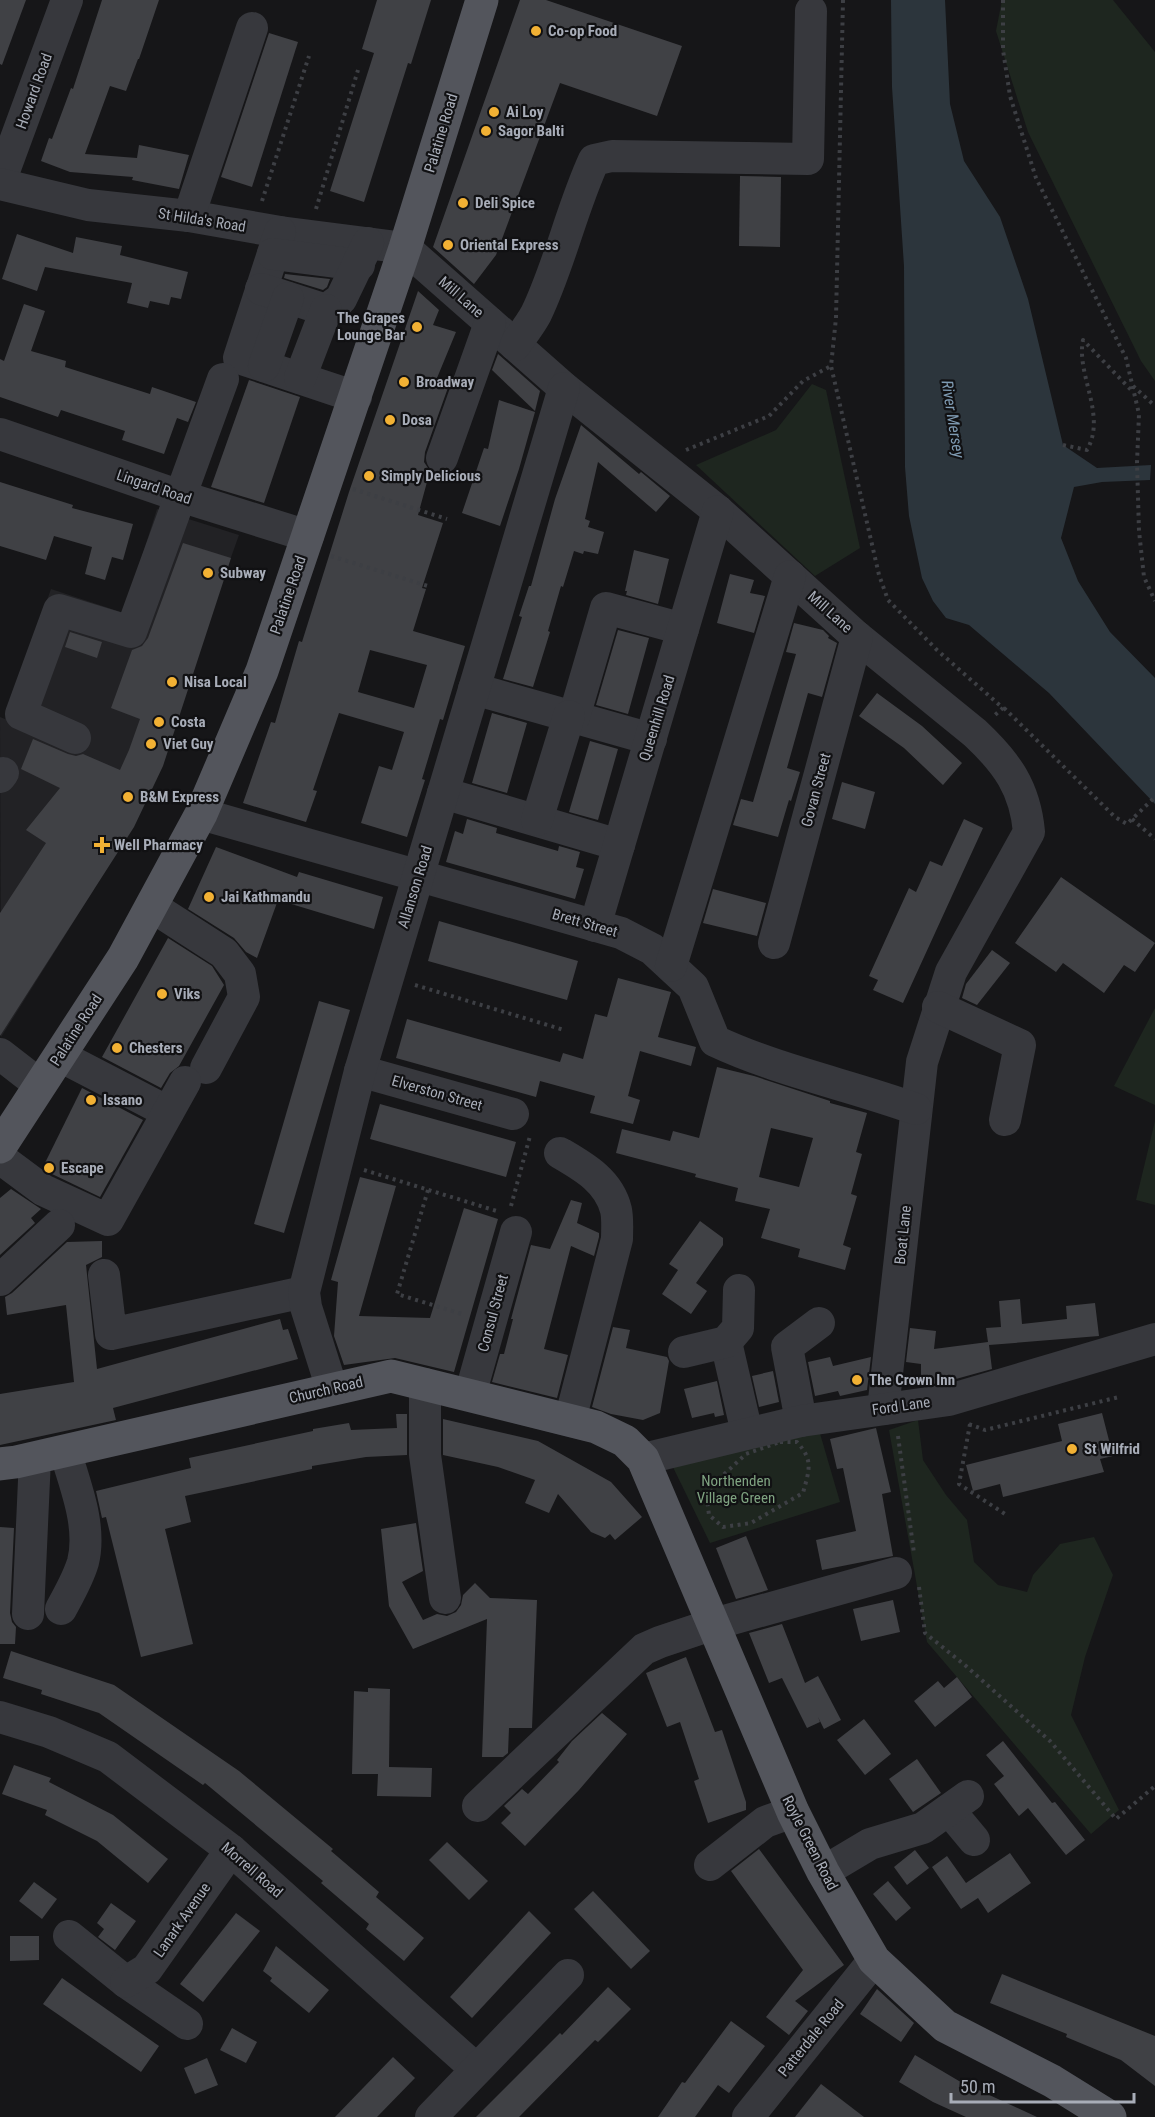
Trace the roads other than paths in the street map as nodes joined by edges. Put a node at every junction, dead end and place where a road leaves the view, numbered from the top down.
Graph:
1 (68, 0) edge
2 (482, 0) edge
3 (811, 11) dead end
4 (252, 28) dead end
5 (0, 183) edge
6 (189, 216) junction
7 (405, 248) junction
8 (364, 254) junction
9 (276, 257) junction
10 (326, 310) junction
11 (490, 323) junction
12 (515, 345) junction
13 (242, 368) junction
14 (300, 378) junction
15 (564, 388) junction
16 (356, 397) junction
17 (0, 434) edge
18 (442, 458) dead end
19 (180, 496) junction
20 (718, 511) junction
21 (306, 542) junction
22 (790, 576) junction
23 (683, 629) junction
24 (857, 637) junction
25 (474, 689) junction
26 (572, 717) junction
27 (75, 738) dead end
28 (651, 739) junction
29 (443, 792) junction
30 (201, 814) junction
31 (537, 820) junction
32 (619, 845) junction
33 (418, 876) junction
34 (151, 906) junction
35 (595, 926) junction
36 (774, 943) dead end
37 (671, 966) junction
38 (938, 1007) junction
39 (0, 1053) edge
40 (60, 1056) junction
41 (922, 1062) joint
42 (360, 1071) junction
43 (40, 1085) junction
44 (916, 1109) junction
45 (168, 1112) junction
46 (513, 1114) road end
47 (1005, 1120) dead end
48 (0, 1147) edge
49 (560, 1153) dead end
50 (0, 1158) edge
51 (512, 1223) road end
52 (59, 1225) dead end
53 (104, 1275) dead end
54 (0, 1280) edge
55 (739, 1290) dead end
56 (304, 1292) junction
57 (819, 1323) dead end
58 (1155, 1339) edge
59 (726, 1342) junction
60 (684, 1352) dead end
61 (425, 1384) junction
62 (332, 1389) junction
63 (470, 1395) junction
64 (889, 1408) junction
65 (570, 1420) junction
66 (801, 1421) junction
67 (747, 1443) junction
68 (50, 1455) junction
69 (643, 1459) junction
70 (0, 1464) edge
71 (909, 1568) road end
72 (445, 1598) dead end
73 (61, 1609) dead end
74 (28, 1614) dead end
75 (714, 1624) junction
76 (0, 1717) edge
77 (478, 1806) dead end
78 (793, 1812) junction
79 (974, 1840) dead end
80 (231, 1850) junction
81 (710, 1865) dead end
82 (823, 1872) junction
83 (69, 1936) dead end
84 (874, 1960) junction
85 (568, 1975) dead end
86 (126, 1982) junction
87 (187, 2024) dead end
88 (476, 2069) junction
89 (431, 2117) edge
90 (748, 2117) edge
91 (1110, 2117) edge

1 - 5 street, Howard Road
2 - 7 main road, Palatine Road
3 - 12 street
4 - 6 street
5 - 6 street, St Hilda's Road
6 - 9 street, St Hilda's Road
7 - 8 street, St Hilda's Road
7 - 11 street, Mill Lane
7 - 16 main road, Palatine Road
8 - 9 street, St Hilda's Road
8 - 10 street
9 - 10 street
9 - 13 street
9 - 13 street
10 - 14 street
11 - 12 street, Mill Lane
11 - 18 street
12 - 15 street, Mill Lane
13 - 14 street
13 - 19 street
14 - 16 street
15 - 20 street, Mill Lane
15 - 25 street, Allanson Road
16 - 21 main road, Palatine Road
17 - 19 street, Lingard Road
19 - 21 street, Lingard Road
19 - 27 street
20 - 22 street, Mill Lane
20 - 23 street, Queenhill Road
21 - 30 main road, Palatine Road
22 - 24 street, Mill Lane
22 - 37 street
23 - 26 street
23 - 28 street, Queenhill Road
24 - 36 street, Govan Street
24 - 38 street, Mill Lane
25 - 26 street
25 - 29 street, Allanson Road
26 - 28 street
26 - 31 street
28 - 32 street, Queenhill Road
29 - 31 street
29 - 33 street, Allanson Road
30 - 33 street, Brett Street
30 - 34 main road, Palatine Road
31 - 32 street
32 - 35 street, Queenhill Road
33 - 35 street, Brett Street
33 - 42 street, Allanson Road
34 - 40 main road, Palatine Road
34 - 45 street
35 - 37 street, Brett Street
37 - 44 street, Brett Street
38 - 41 street, Mill Lane
38 - 47 street
39 - 43 street
40 - 43 main road, Palatine Road
40 - 45 street
41 - 44 street, Boat Lane
42 - 46 street, Elverston Street
42 - 56 street, Allanson Road
43 - 48 main road, Palatine Road
44 - 64 street, Boat Lane
45 - 50 street
49 - 65 street
51 - 63 street, Consul Street
52 - 54 street
53 - 56 street
55 - 59 street
56 - 62 street, Allanson Road
57 - 66 street
58 - 64 street, Ford Lane
59 - 60 street
59 - 67 street
61 - 62 main road, Church Road
61 - 63 main road, Church Road
61 - 72 street
62 - 68 main road, Church Road
63 - 65 main road, Church Road
64 - 66 street, Ford Lane
65 - 69 main road, Church Road
66 - 67 street, Ford Lane
67 - 69 street, Ford Lane
68 - 70 main road, Church Road
68 - 73 street
68 - 74 street
69 - 75 main road, Royle Green Road
71 - 75 street
75 - 77 street
75 - 78 main road, Royle Green Road
76 - 80 street, Morrell Road
78 - 81 street
78 - 82 main road, Royle Green Road
79 - 82 street
80 - 86 street, Lanark Avenue
80 - 88 street, Morrell Road
82 - 84 main road, Royle Green Road
83 - 86 street
84 - 90 street, Patterdale Road
84 - 91 main road, Royle Green Road
85 - 88 street
86 - 87 street
88 - 89 street

